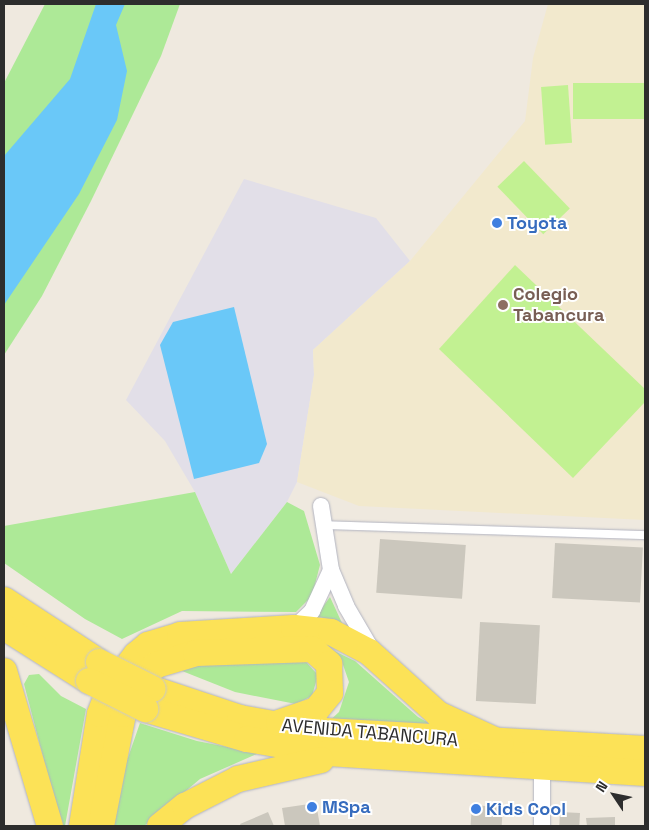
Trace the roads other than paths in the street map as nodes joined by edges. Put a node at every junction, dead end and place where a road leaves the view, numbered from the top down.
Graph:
1 (321, 506) dead end
2 (322, 525) junction
3 (645, 536) edge
4 (331, 570) junction
5 (4, 600) edge
6 (4, 627) edge
7 (294, 628) junction
8 (380, 663) junction
9 (4, 671) edge
10 (94, 671) junction
11 (149, 699) junction
12 (270, 724) junction
13 (501, 743) junction
14 (645, 750) edge
15 (369, 757) junction
16 (542, 768) junction
17 (645, 773) edge
18 (50, 826) edge
19 (82, 826) edge
20 (101, 826) edge
21 (160, 826) edge
22 (542, 826) edge

1 - 2 street
2 - 3 lane
2 - 4 street
4 - 7 street
4 - 8 street
5 - 10 main road, AVENIDA TABANCURA
6 - 10 main road, AVENIDA TABANCURA
7 - 8 main road
7 - 19 main road
8 - 13 main road
9 - 18 main road
10 - 11 main road, AVENIDA TABANCURA, bridge
11 - 12 main road, AVENIDA TABANCURA
11 - 15 main road, AVENIDA TABANCURA
12 - 13 main road, AVENIDA TABANCURA
12 - 20 main road
13 - 14 main road, AVENIDA TABANCURA
15 - 16 main road, AVENIDA TABANCURA
15 - 21 main road
16 - 17 main road, AVENIDA TABANCURA
16 - 22 street

